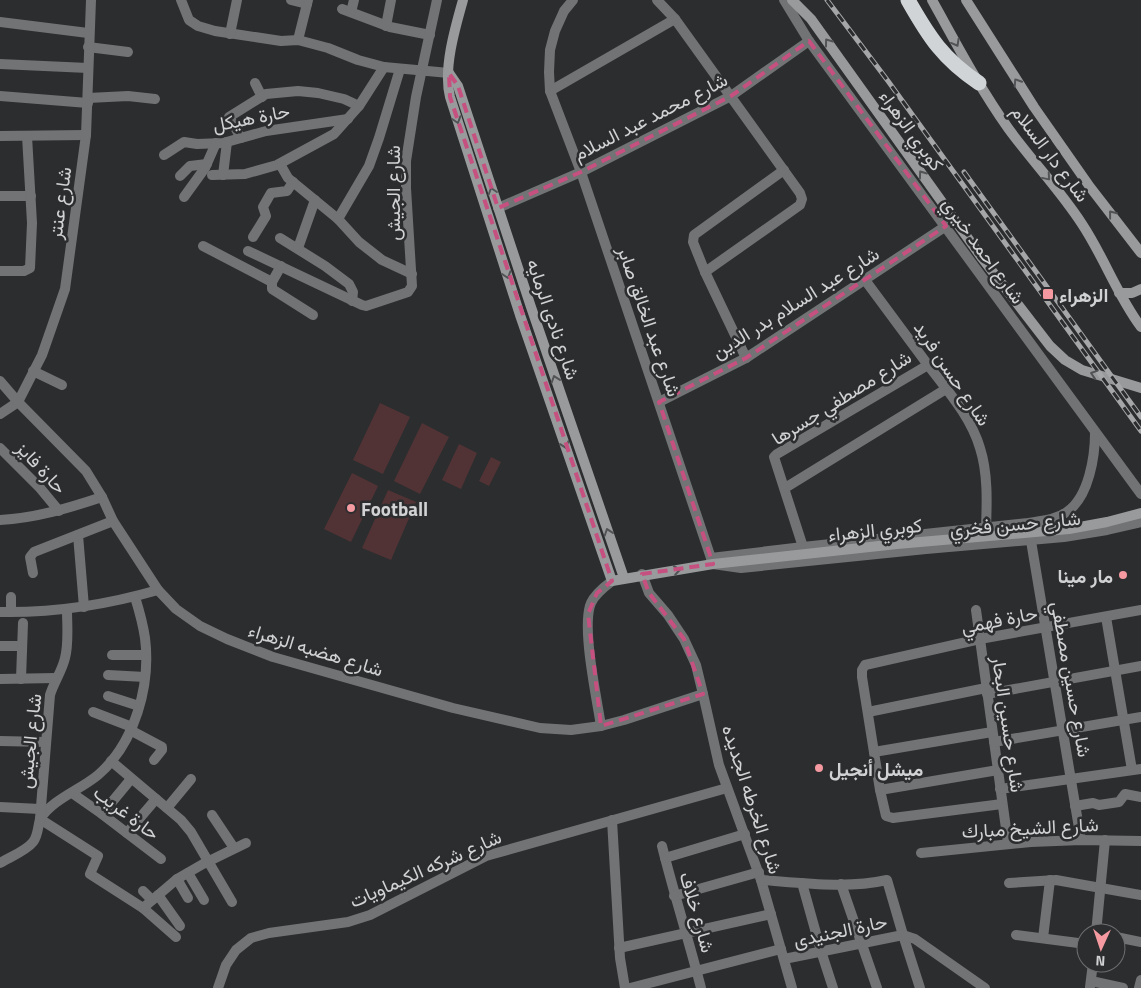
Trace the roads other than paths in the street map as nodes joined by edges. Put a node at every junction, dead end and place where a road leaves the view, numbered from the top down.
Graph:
1 (91, 0) edge
2 (181, 0) edge
3 (237, 0) edge
4 (292, 0) edge
5 (354, 0) edge
6 (391, 0) edge
7 (437, 0) edge
8 (462, 0) edge
9 (573, 0) edge
10 (657, 0) edge
11 (784, 0) edge
12 (792, 0) edge
13 (908, 0) edge
14 (932, 0) edge
15 (966, 0) edge
16 (307, 2) edge
17 (675, 19) junction
18 (0, 22) edge
19 (386, 26) junction
20 (88, 33) junction
21 (230, 34) junction
22 (430, 35) junction
23 (298, 40) junction
24 (810, 41) junction
25 (88, 47) junction
26 (128, 52) dead end
27 (0, 64) edge
28 (384, 67) junction
29 (88, 68) junction
30 (400, 69) junction
31 (422, 71) junction
32 (449, 73) junction
33 (254, 83) dead end
34 (979, 84) junction
35 (550, 91) junction
36 (0, 96) edge
37 (731, 96) junction
38 (262, 97) junction
39 (88, 100) junction
40 (155, 100) dead end
41 (359, 106) junction
42 (348, 119) junction
43 (0, 136) edge
44 (28, 136) junction
45 (86, 136) junction
46 (241, 138) junction
47 (227, 142) junction
48 (216, 143) junction
49 (164, 155) dead end
50 (207, 164) junction
51 (280, 164) junction
52 (784, 170) junction
53 (581, 172) junction
54 (212, 175) dead end
55 (223, 175) junction
56 (180, 176) dead end
57 (293, 182) junction
58 (0, 196) edge
59 (31, 196) junction
60 (184, 197) dead end
61 (315, 200) junction
62 (498, 208) junction
63 (338, 219) junction
64 (946, 226) junction
65 (252, 237) dead end
66 (280, 238) dead end
67 (203, 246) dead end
68 (298, 248) junction
69 (248, 251) dead end
70 (1141, 253) edge
71 (281, 266) junction
72 (0, 271) edge
73 (705, 272) junction
74 (412, 274) junction
75 (865, 280) junction
76 (272, 282) junction
77 (1141, 289) edge
78 (1120, 293) junction
79 (352, 301) junction
80 (313, 315) dead end
81 (1141, 327) edge
82 (746, 358) junction
83 (928, 364) junction
84 (34, 371) junction
85 (0, 381) edge
86 (62, 385) dead end
87 (1141, 388) edge
88 (946, 389) junction
89 (18, 402) junction
90 (659, 402) junction
91 (0, 414) edge
92 (1095, 433) junction
93 (0, 448) edge
94 (785, 488) junction
95 (1141, 494) edge
96 (102, 497) junction
97 (58, 511) junction
98 (1141, 513) edge
99 (0, 520) edge
100 (113, 521) junction
101 (1141, 522) edge
102 (1028, 523) junction
103 (986, 528) junction
104 (78, 535) junction
105 (1031, 540) junction
106 (803, 546) junction
107 (712, 561) junction
108 (33, 573) dead end
109 (642, 574) junction
110 (624, 578) junction
111 (612, 581) junction
112 (158, 590) junction
113 (11, 597) dead end
114 (135, 597) junction
115 (84, 608) junction
116 (67, 610) junction
117 (976, 610) dead end
118 (1141, 610) edge
119 (0, 612) edge
120 (11, 612) junction
121 (1106, 617) junction
122 (23, 623) dead end
123 (1045, 628) junction
124 (980, 639) junction
125 (0, 646) edge
126 (22, 646) junction
127 (112, 655) dead end
128 (146, 655) junction
129 (1141, 666) edge
130 (1115, 671) junction
131 (108, 675) dead end
132 (145, 677) junction
133 (56, 678) junction
134 (0, 679) edge
135 (21, 679) junction
136 (1055, 682) junction
137 (987, 691) junction
138 (703, 694) junction
139 (108, 696) dead end
140 (139, 706) junction
141 (93, 712) dead end
142 (868, 712) junction
143 (1141, 717) edge
144 (1123, 720) junction
145 (601, 726) junction
146 (131, 728) junction
147 (1063, 730) junction
148 (993, 737) junction
149 (0, 741) edge
150 (46, 742) junction
151 (874, 752) junction
152 (154, 760) dead end
153 (111, 761) junction
154 (998, 770) junction
155 (1136, 770) edge
156 (131, 779) junction
157 (191, 779) dead end
158 (1071, 779) junction
159 (727, 788) junction
160 (1000, 789) junction
161 (880, 790) junction
162 (72, 793) junction
163 (1141, 797) edge
164 (156, 799) junction
165 (1002, 804) junction
166 (1075, 806) junction
167 (0, 807) edge
168 (167, 808) junction
169 (40, 814) junction
170 (102, 814) junction
171 (212, 815) dead end
172 (612, 820) junction
173 (127, 832) junction
174 (745, 834) junction
175 (1081, 840) junction
176 (1105, 840) junction
177 (1141, 841) edge
178 (246, 843) dead end
179 (1008, 843) junction
180 (662, 846) dead end
181 (234, 848) junction
182 (921, 853) dead end
183 (665, 858) junction
184 (161, 859) dead end
185 (208, 861) junction
186 (0, 864) edge
187 (188, 873) junction
188 (760, 876) junction
189 (177, 880) junction
190 (1050, 880) junction
191 (802, 883) junction
192 (1010, 883) dead end
193 (841, 884) junction
194 (1100, 887) junction
195 (143, 891) dead end
196 (1141, 895) edge
197 (674, 896) junction
198 (155, 898) junction
199 (188, 898) dead end
200 (204, 900) dead end
201 (232, 902) dead end
202 (143, 908) junction
203 (771, 914) junction
204 (1098, 923) edge
205 (180, 926) dead end
206 (687, 933) junction
207 (903, 935) junction
208 (1016, 935) dead end
209 (176, 937) dead end
210 (1043, 938) junction
211 (1126, 939) edge
212 (862, 942) junction
213 (1141, 942) edge
214 (1076, 943) edge
215 (619, 948) junction
216 (821, 951) junction
217 (783, 954) junction
218 (697, 971) junction
219 (1141, 980) edge
220 (1090, 985) edge
221 (789, 987) edge
222 (218, 988) edge
223 (625, 988) edge
224 (630, 988) edge
225 (701, 988) edge
226 (833, 988) edge
227 (877, 988) edge
228 (920, 988) edge
229 (985, 988) edge
230 (1123, 988) edge
231 (1139, 988) edge

1 - 20 street, شارع عنتر
2 - 21 street
3 - 21 street
4 - 16 street
5 - 19 street
6 - 19 street
7 - 22 street, شارع الجيش
8 - 32 main road, شارع نادى الرمايه
9 - 35 street, شارع عبد الخالق صابر
10 - 17 street
11 - 24 street, شارع احمد خيري
87 -> 12 main road, كوبري الزهراء
13 - 34 highway
14 -> 34 main road, شارع دار السلام
70 -> 15 main road, شارع دار السلام
16 - 23 street
17 - 35 street
17 - 37 street
18 - 20 street
19 - 22 street
20 - 25 street, شارع عنتر
21 - 23 street
22 - 31 street, شارع الجيش
23 - 28 street
24 - 37 street, شارع محمد عبد السلام
24 - 64 street, شارع احمد خيري
25 - 26 street
25 - 29 street, شارع عنتر
27 - 29 street
28 - 30 street
28 - 41 street
29 - 39 street, شارع عنتر
30 - 31 street
30 - 63 street
31 - 32 street
31 - 74 street, شارع الجيش
62 -> 32 main road, شارع نادى الرمايه
32 -> 111 main road, شارع نادى الرمايه
33 - 38 street
34 -> 78 main road, شارع دار السلام
35 - 53 street, شارع عبد الخالق صابر
36 - 39 street
37 - 52 street
37 - 53 street, شارع محمد عبد السلام
38 - 41 street
38 - 46 street
39 - 40 street
39 - 45 street, شارع عنتر
41 - 42 street
42 - 46 street, حارة هيكل
42 - 51 street
43 - 44 street
44 - 45 street
44 - 59 street
45 - 84 street, شارع عنتر
46 - 47 street, حارة هيكل
47 - 48 street, حارة هيكل
47 - 55 street
48 - 49 street, حارة هيكل
48 - 50 street
50 - 56 street
50 - 60 street
51 - 55 street
51 - 57 street
52 - 73 street
52 - 73 street
53 - 62 street, شارع محمد عبد السلام
53 - 90 street, شارع عبد الخالق صابر
54 - 55 street
57 - 61 street
57 - 65 street
58 - 59 street
59 - 72 street
61 - 63 street
61 - 68 street
110 -> 62 main road, شارع نادى الرمايه
63 - 74 street
64 - 75 street, شارع عبد السلام بدر الدين
64 - 92 street, شارع احمد خيري
66 - 68 street
67 - 76 street
68 - 79 street
69 - 71 street
71 - 76 street
71 - 79 street
73 - 82 street
74 - 79 street, شارع الجيش
75 - 82 street, شارع عبد السلام بدر الدين
75 - 83 street, شارع حسن فريد
76 - 80 street
77 - 78 main road
78 - 81 main road, شارع دار السلام
82 - 90 street, شارع عبد السلام بدر الدين
83 - 88 street, شارع حسن فريد
83 - 94 street, شارع مصطفي جسرها
84 - 86 street
84 - 89 street, شارع عنتر
85 - 89 street, شارع هضبه الزهراء
88 - 94 street
88 - 103 street, شارع حسن فريد
89 - 91 street
89 - 96 street, شارع هضبه الزهراء
90 - 107 street, شارع عبد الخالق صابر
92 - 95 street, شارع احمد خيري
92 - 102 street, شارع حسن فخري
93 - 97 street, حارة فايز
94 - 106 street, شارع مصطفي جسرها
96 - 97 street
96 - 100 street, شارع هضبه الزهراء
97 - 99 street
98 - 107 main road, كوبري الزهراء
100 - 104 street
100 - 112 street, شارع هضبه الزهراء
101 - 105 street, شارع حسن فخري
102 - 103 street, شارع حسن فخري
102 - 105 street, شارع حسين مصطفي
103 - 106 street, شارع حسن فخري
104 - 108 street
104 - 115 street
105 - 107 street, شارع حسن فخري
105 - 123 street, شارع حسين مصطفي
106 - 107 street, شارع حسن فخري
109 -> 107 main road, كوبري الزهراء
109 - 110 main road, كوبري الزهراء
109 - 138 street, شارع الخرطه الجديده
110 - 111 main road, كوبري الزهراء
111 - 145 street
112 - 114 street
112 - 145 street, شارع هضبه الزهراء
113 - 120 street
114 - 115 street
114 - 128 street
115 - 116 street
116 - 120 street
116 - 133 street, شارع الجيش
117 - 124 street, شارع حسين البحار
118 - 121 street, حارة فهمي
119 - 120 street
121 - 123 street, حارة فهمي
121 - 130 street
122 - 126 street
123 - 124 street, حارة فهمي
123 - 136 street, شارع حسين مصطفي
124 - 137 street, شارع حسين البحار
124 - 142 street, حارة فهمي
125 - 126 street
126 - 135 street
127 - 128 street
128 - 132 street
129 - 130 street
130 - 136 street
130 - 144 street
131 - 132 street
132 - 140 street
133 - 135 street
133 - 150 street, شارع الجيش
134 - 135 street
136 - 137 street
136 - 147 street, شارع حسين مصطفي
137 - 142 street
137 - 148 street, شارع حسين البحار
138 - 145 street, شارع هضبه الزهراء
138 - 159 street, شارع الخرطه الجديده
139 - 140 street
140 - 146 street
141 - 146 street
142 - 151 street
143 - 144 street
144 - 147 street
144 - 155 street
146 - 152 street
146 - 153 street
147 - 148 street
147 - 158 street, شارع حسين مصطفي
148 - 151 street
148 - 154 street, شارع حسين البحار
149 - 150 street
150 - 169 street, شارع الجيش
151 - 161 street
153 - 156 street
153 - 162 street
154 - 160 street, شارع حسين البحار
154 - 161 street
155 - 158 street
156 - 164 street
156 - 170 street
157 - 168 street
158 - 160 street
158 - 166 street, شارع حسين مصطفي
159 - 172 street, شارع شركه الكيماويات
159 - 174 street, شارع الخرطه الجديده
160 - 165 street, شارع حسين البحار
161 - 165 street
162 - 169 street
162 - 170 street, حارة غريب
163 - 166 street
164 - 168 street
164 - 173 street
165 - 179 street, شارع حسين البحار
166 - 175 street, شارع حسين مصطفي
167 - 169 street
168 - 185 street
169 - 186 street
169 - 202 street
170 - 173 street, حارة غريب
171 - 181 street
172 - 215 street
172 - 222 street, شارع شركه الكيماويات
173 - 184 street, حارة غريب
174 - 183 street
174 - 188 street, شارع الخرطه الجديده
175 - 176 street, شارع الشيخ مبارك
175 - 179 street, شارع الشيخ مبارك
176 - 177 street, شارع الشيخ مبارك
176 - 194 street
178 - 181 street
179 - 182 street, شارع الشيخ مبارك
180 - 183 street, شارع خلاف
181 - 185 street
183 - 197 street, شارع خلاف
185 - 187 street
185 - 201 street
187 - 189 street
187 - 200 street
188 - 191 street
188 - 197 street
188 - 203 street, شارع الخرطه الجديده
189 - 198 street
189 - 199 street
190 - 192 street
190 - 194 street
190 - 210 street
191 - 193 street
191 - 216 street
193 - 207 street
193 - 212 street
194 - 196 street
194 - 204 street
195 - 198 street
197 - 206 street, شارع خلاف
198 - 202 street
198 - 205 street
202 - 209 street
203 - 206 street
203 - 217 street, شارع الخرطه الجديده
206 - 215 street
206 - 218 street, شارع خلاف
207 - 212 street, حارة الجنيدى
207 - 228 street
207 - 229 street
208 - 210 street
210 - 214 street
211 - 213 street
212 - 216 street, حارة الجنيدى
212 - 227 street
215 - 223 street
216 - 217 street, حارة الجنيدى
216 - 226 street
217 - 218 street, حارة الجنيدى
217 - 221 street, شارع الخرطه الجديده
218 - 224 street, حارة الجنيدى
218 - 225 street, شارع خلاف
219 - 231 street
220 - 230 street

